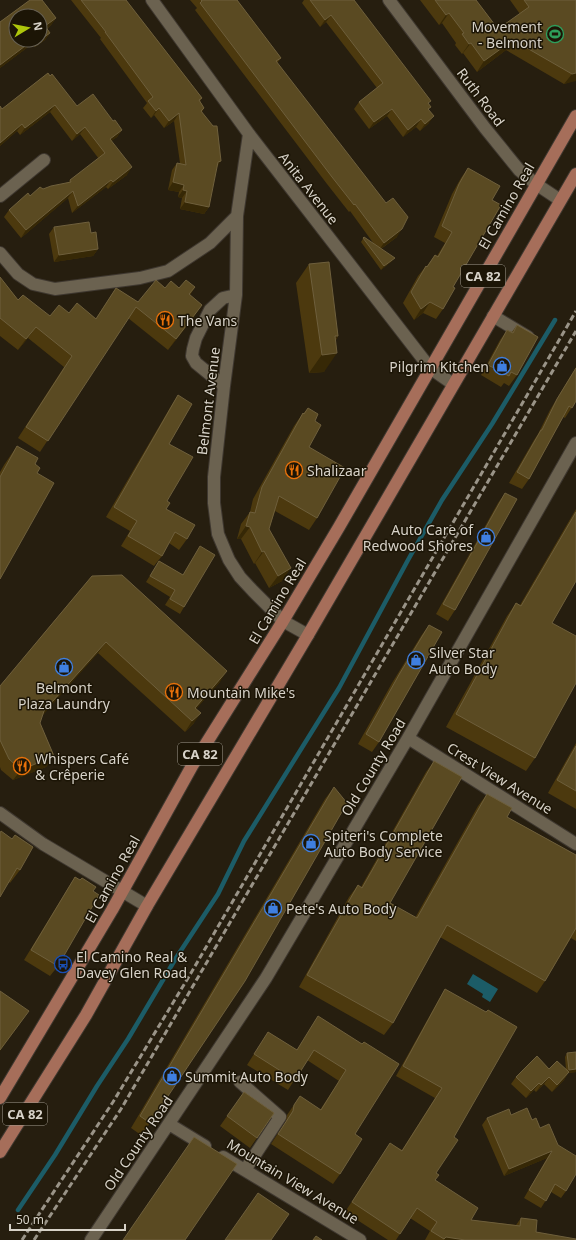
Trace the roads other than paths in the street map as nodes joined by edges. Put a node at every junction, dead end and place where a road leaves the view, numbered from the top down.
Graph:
1 (152, 0) edge
2 (389, 0) edge
3 (576, 116) edge
4 (249, 134) junction
5 (44, 160) dead end
6 (576, 174) edge
7 (536, 184) junction
8 (0, 196) edge
9 (560, 200) junction
10 (237, 216) junction
11 (0, 253) edge
12 (236, 295) junction
13 (493, 316) junction
14 (530, 339) edge
15 (430, 368) junction
16 (453, 384) junction
17 (224, 386) junction
18 (576, 443) edge
19 (284, 621) junction
20 (308, 635) junction
21 (408, 738) junction
22 (0, 813) edge
23 (576, 844) edge
24 (122, 891) junction
25 (147, 906) junction
26 (240, 1082) dead end
27 (0, 1098) edge
28 (169, 1124) junction
29 (0, 1152) edge
30 (245, 1170) junction
31 (91, 1240) edge
32 (360, 1240) edge

1 - 4 street, Anita Avenue
2 - 7 street, Ruth Road
3 - 7 main road, El Camino Real / CA 82
4 - 10 street, Belmont Avenue
4 - 15 street, Anita Avenue
5 - 8 street
6 - 9 main road, CA 82
7 - 9 street, Ruth Road
7 - 15 main road, El Camino Real / CA 82
9 - 13 main road, CA 82
10 - 11 street
10 - 12 street, Belmont Avenue
12 - 17 street, Belmont Avenue
12 - 17 street
13 - 14 street
13 - 16 main road, CA 82
15 - 16 street, Anita Avenue
15 - 19 main road, El Camino Real / CA 82
16 - 20 main road, CA 82
17 - 19 street, Belmont Avenue
18 - 21 street, Old County Road
19 - 20 street, Belmont Avenue
19 - 24 main road, El Camino Real / CA 82
20 - 25 main road, CA 82
21 - 23 street, Crest View Avenue
21 - 28 street, Old County Road
22 - 24 street
24 - 25 street
24 - 27 main road, El Camino Real / CA 82
25 - 29 main road, CA 82
26 - 30 street
28 - 30 street, Mountain View Avenue
28 - 31 street, Old County Road
30 - 32 street, Mountain View Avenue

